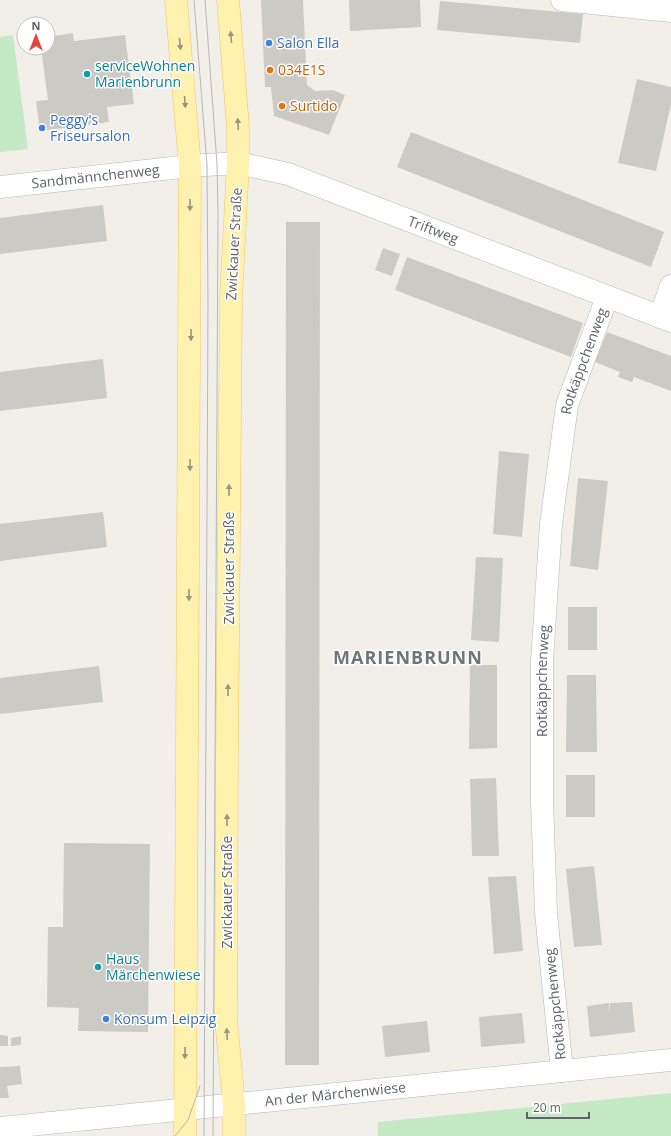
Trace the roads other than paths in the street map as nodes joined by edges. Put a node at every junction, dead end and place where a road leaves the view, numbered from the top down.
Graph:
1 (176, 0) edge
2 (228, 0) edge
3 (562, 0) edge
4 (671, 11) edge
5 (238, 163) junction
6 (190, 166) junction
7 (0, 188) edge
8 (671, 286) edge
9 (607, 297) junction
10 (665, 319) edge
11 (671, 1060) edge
12 (562, 1071) junction
13 (234, 1104) junction
14 (184, 1109) junction
15 (0, 1128) edge
16 (185, 1136) edge
17 (234, 1136) edge

1 -> 6 main road
5 -> 2 main road, Zwickauer Straße
3 - 4 street
5 - 6 street, Triftweg
5 - 9 street, Triftweg
13 -> 5 main road, Zwickauer Straße
6 - 7 street, Sandmännchenweg
6 -> 14 main road
8 - 10 street
9 - 10 street, Triftweg
9 - 12 street, Rotkäppchenweg
11 - 12 street, An der Märchenwiese
12 - 13 street, An der Märchenwiese
13 - 14 street, An der Märchenwiese
13 - 17 main road, Zwickauer Straße
14 - 15 street, An der Märchenwiese
14 - 16 main road

